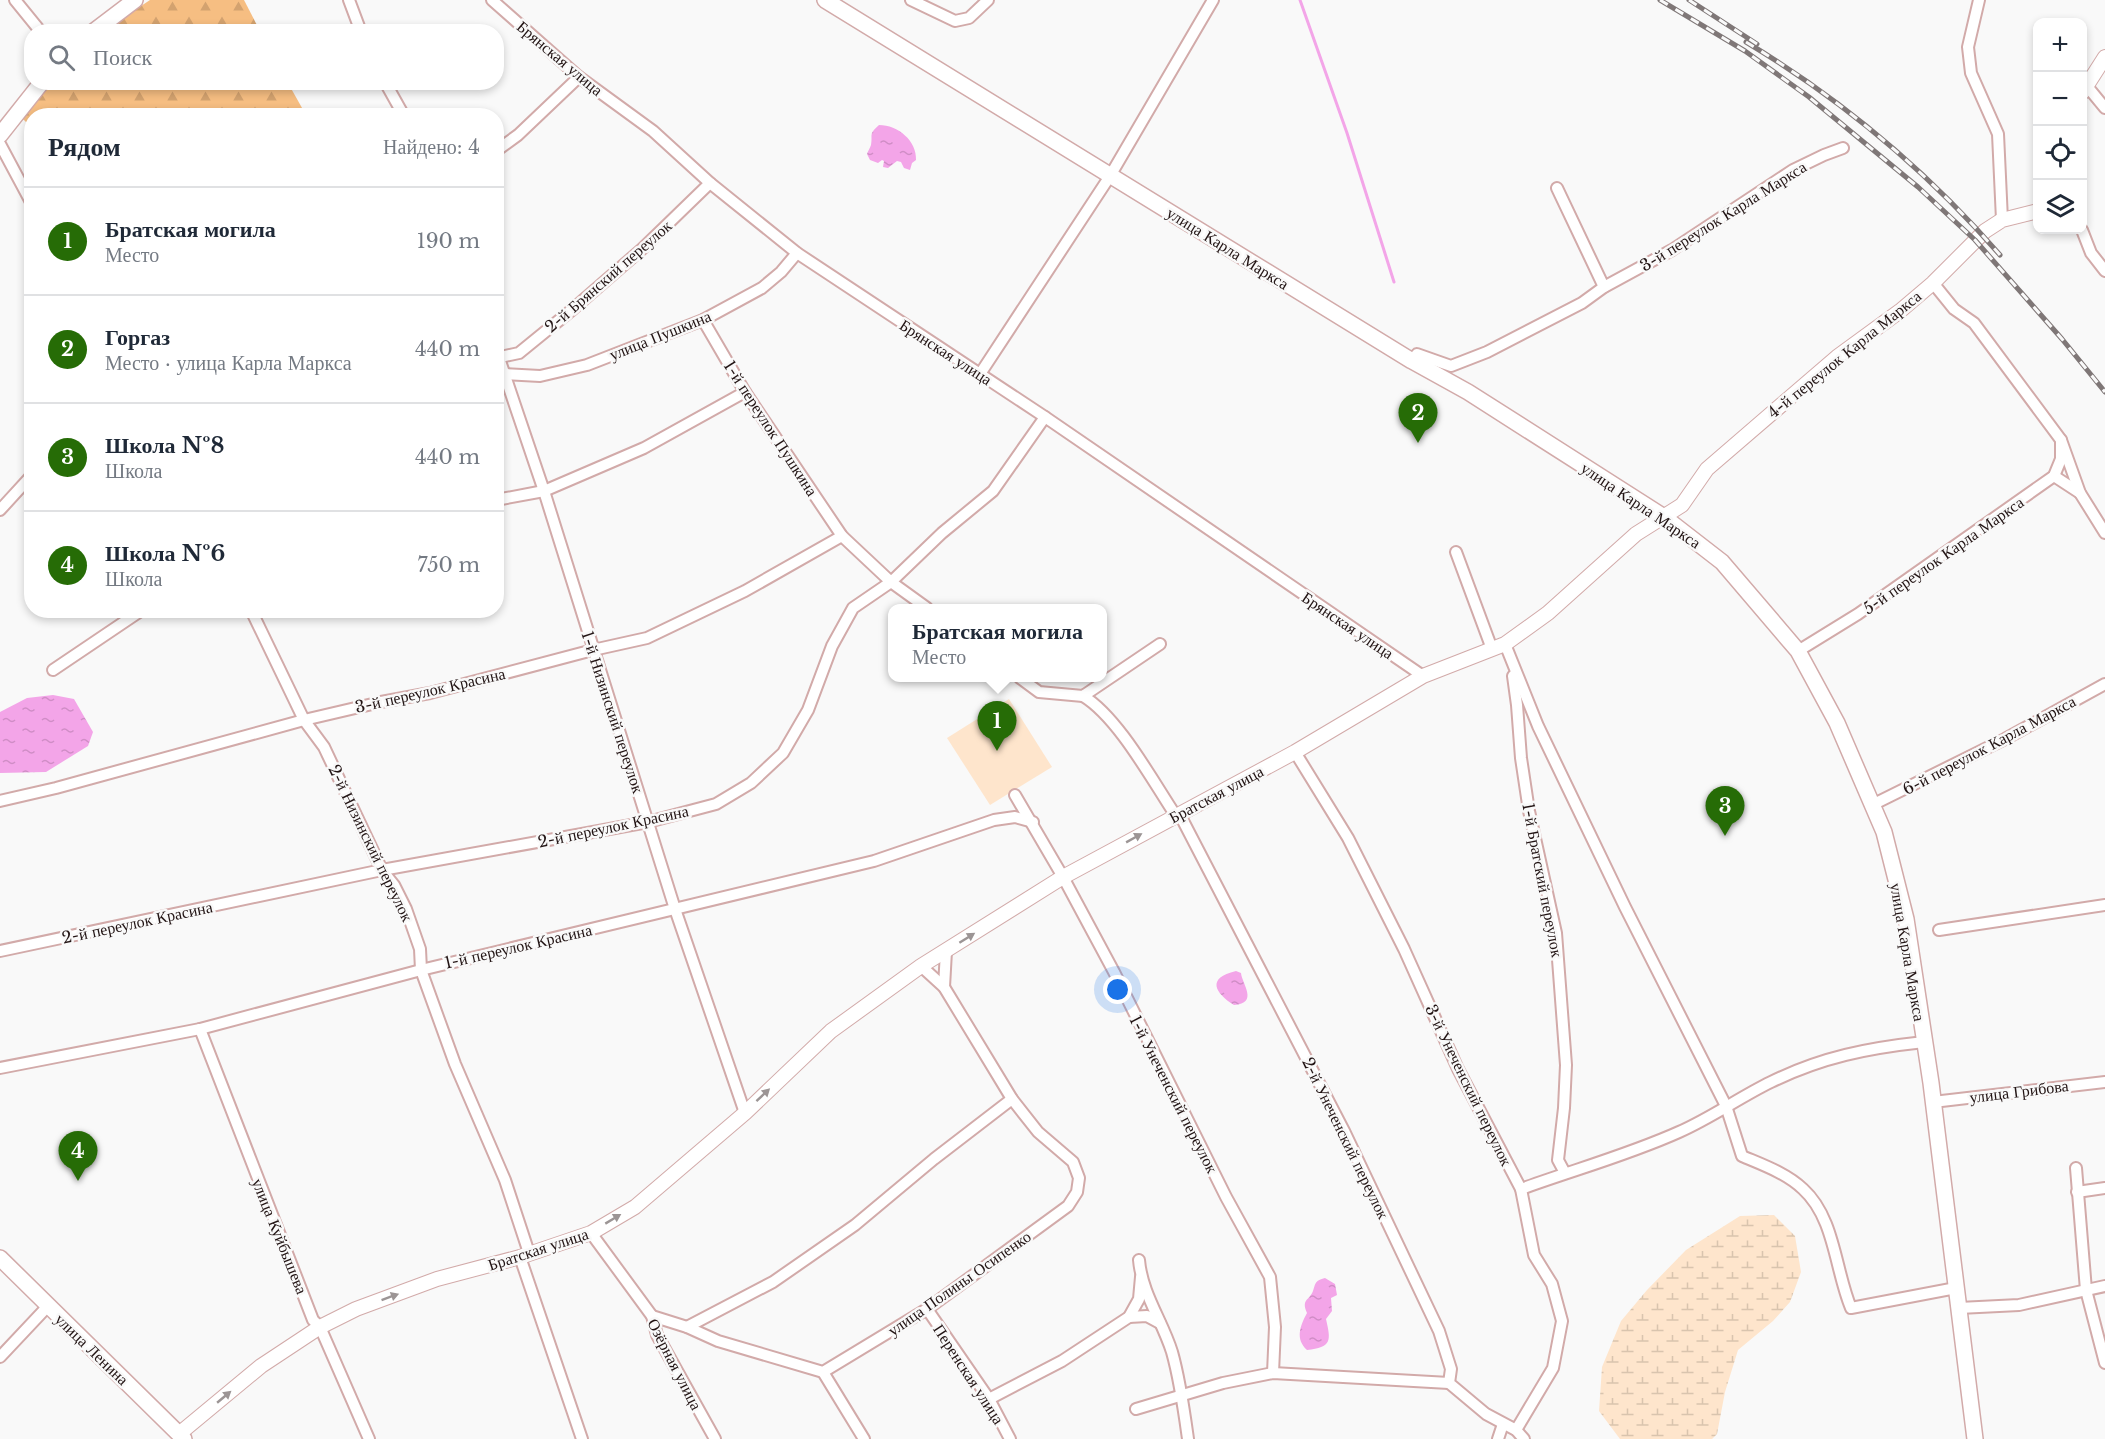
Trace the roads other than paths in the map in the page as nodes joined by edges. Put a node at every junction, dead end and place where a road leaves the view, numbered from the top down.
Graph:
1 (15, 0) edge
2 (349, 0) edge
3 (492, 0) edge
4 (825, 0) edge
5 (911, 0) edge
6 (988, 0) edge
7 (1213, 0) edge
8 (1979, 0) edge
9 (125, 2) edge
10 (34, 24) edge
11 (102, 24) edge
12 (358, 24) edge
13 (2105, 57) edge
14 (579, 77) junction
15 (2087, 84) edge
16 (36, 90) edge
17 (389, 90) edge
18 (2087, 92) edge
19 (400, 108) edge
20 (2105, 108) edge
21 (0, 135) edge
22 (0, 144) edge
23 (504, 146) edge
24 (1843, 148) dead end
25 (1110, 176) junction
26 (710, 183) junction
27 (1557, 188) dead end
28 (24, 189) edge
29 (2033, 212) edge
30 (2002, 220) junction
31 (2084, 234) edge
32 (797, 253) junction
33 (2105, 271) edge
34 (1933, 283) junction
35 (1604, 287) junction
36 (702, 320) junction
37 (504, 357) edge
38 (1412, 362) junction
39 (505, 374) joint
40 (980, 374) junction
41 (745, 392) junction
42 (1045, 417) junction
43 (2061, 440) junction
44 (2054, 476) junction
45 (24, 484) edge
46 (544, 491) junction
47 (2080, 493) junction
48 (504, 498) edge
49 (0, 510) edge
50 (1664, 517) junction
51 (2105, 533) edge
52 (842, 536) junction
53 (1456, 552) dead end
54 (891, 582) junction
55 (920, 604) edge
56 (130, 618) edge
57 (255, 618) edge
58 (1160, 644) dead end
59 (1498, 647) junction
60 (593, 650) junction
61 (1798, 651) junction
62 (1510, 658) junction
63 (53, 670) dead end
64 (1423, 676) junction
65 (1107, 680) edge
66 (1025, 682) edge
67 (1104, 682) edge
68 (2105, 684) edge
69 (1083, 696) junction
70 (304, 720) junction
71 (1295, 752) junction
72 (1015, 795) dead end
73 (0, 801) edge
74 (1872, 805) junction
75 (1178, 815) junction
76 (648, 822) junction
77 (1033, 822) junction
78 (382, 870) junction
79 (1063, 877) junction
80 (2105, 904) edge
81 (675, 909) junction
82 (1939, 930) dead end
83 (0, 951) edge
84 (946, 951) junction
85 (921, 966) junction
86 (421, 970) junction
87 (944, 987) junction
88 (200, 1029) junction
89 (1924, 1042) junction
90 (0, 1068) edge
91 (2105, 1082) edge
92 (1012, 1099) junction
93 (1933, 1102) junction
94 (1726, 1106) junction
95 (745, 1113) junction
96 (2076, 1168) dead end
97 (1565, 1173) junction
98 (2105, 1188) edge
99 (1521, 1189) junction
100 (2077, 1192) junction
101 (591, 1233) junction
102 (525, 1255) junction
103 (0, 1258) edge
104 (1139, 1260) dead end
105 (1141, 1277) junction
106 (2105, 1286) edge
107 (1956, 1288) junction
108 (2086, 1290) junction
109 (48, 1306) junction
110 (1959, 1308) junction
111 (927, 1309) junction
112 (652, 1316) junction
113 (1129, 1317) junction
114 (1160, 1323) junction
115 (320, 1327) junction
116 (687, 1327) junction
117 (0, 1357) edge
118 (2105, 1363) edge
119 (823, 1372) junction
120 (1273, 1373) junction
121 (1449, 1383) junction
122 (1182, 1394) junction
123 (989, 1400) junction
124 (1136, 1409) dead end
125 (1503, 1424) junction
126 (1520, 1435) edge
127 (182, 1437) edge
128 (369, 1439) edge
129 (582, 1439) edge
130 (715, 1439) edge
131 (864, 1439) edge
132 (1010, 1439) edge
133 (1188, 1439) edge
134 (1498, 1439) edge
135 (1975, 1439) edge

1 - 10 street
2 - 12 street
3 - 14 street, Брянская улица
4 - 25 main road, улица Карла Маркса
5 - 6 street
7 - 25 street
8 - 30 street
9 - 11 main road
13 - 15 street
14 - 23 street
14 - 26 street, Брянская улица
16 - 21 main road
17 - 19 street
18 - 20 street
22 - 28 street
24 - 35 street, 3-й переулок Карла Маркса
25 - 38 main road, улица Карла Маркса
25 - 40 street
26 - 32 street, Брянская улица
26 - 37 street, 2-й Брянский переулок
27 - 35 street
29 - 30 street, 4-й переулок Карла Маркса
30 - 34 street, 4-й переулок Карла Маркса
31 - 33 street
32 - 36 street, улица Пушкина
32 - 40 street, Брянская улица
34 - 43 street
34 - 50 street, 4-й переулок Карла Маркса
35 - 38 street, 3-й переулок Карла Маркса
36 - 39 street, улица Пушкина
36 - 41 street, 1-й переулок Пушкина
38 - 50 main road, улица Карла Маркса
39 - 46 street, 1-й Низинский переулок
40 - 42 street, Брянская улица
41 - 46 street
41 - 52 street, 1-й переулок Пушкина
42 - 54 street, 2-й переулок Красина
42 - 64 street, Брянская улица
43 - 44 street
43 - 47 street
44 - 47 street
44 - 61 street, 5-й переулок Карла Маркса
45 - 49 street
46 - 48 street
46 - 60 street, 1-й Низинский переулок
47 - 51 street
50 - 59 street, Братская улица
50 - 61 main road, улица Карла Маркса
52 - 54 street, 1-й переулок Пушкина
52 - 60 street, 3-й переулок Красина
53 - 59 street
54 - 55 street, 1-й переулок Пушкина
54 - 76 street, 2-й переулок Красина
56 - 63 street
57 - 70 street, 2-й Низинский переулок
58 - 65 street
59 - 62 street, 1-й Братский переулок
59 - 64 street, Братская улица
60 - 70 street, 3-й переулок Красина
60 - 76 street, 1-й Низинский переулок
61 - 74 main road, улица Карла Маркса
62 - 94 street, 1-й Братский переулок
62 - 97 street, 1-й Братский переулок
64 - 71 street, Братская улица
66 - 69 street
67 - 69 street
68 - 74 street, 6-й переулок Карла Маркса
69 - 75 street, 2-й Унеченский переулок
70 - 73 street, 3-й переулок Красина
70 - 78 street, 2-й Низинский переулок
71 - 75 street, Братская улица
71 - 99 street, 3-й Унеченский переулок
72 - 77 street, 1-й Унеченский переулок
74 - 89 main road, улица Карла Маркса
79 -> 75 street, Братская улица
75 - 121 street, 2-й Унеченский переулок
76 - 78 street, 2-й переулок Красина
76 - 81 street, 1-й Низинский переулок
77 - 79 street, 1-й Унеченский переулок
77 - 81 street, 1-й переулок Красина
78 - 83 street, 2-й переулок Красина
78 - 86 street, 2-й Низинский переулок
84 -> 79 street, Братская улица
79 - 120 street, 1-й Унеченский переулок
80 - 82 street
81 - 86 street, 1-й переулок Красина
81 - 95 street, 1-й Низинский переулок
84 - 85 street, Братская улица
84 - 87 street
85 - 87 street
95 -> 85 street, Братская улица
86 - 88 street, 1-й переулок Красина
86 - 102 street, 2-й Низинский переулок
87 - 92 street
88 - 90 street, 1-й переулок Красина
88 - 115 street, улица Куйбышева
89 - 93 main road, улица Карла Маркса
89 - 94 street
91 - 93 street, улица Грибова
92 - 111 street, улица Полины Осипенко
92 - 116 street
93 - 107 main road, улица Карла Маркса
94 - 97 street
94 - 107 street, 1-й Братский переулок
101 -> 95 street, Братская улица
96 - 100 street
97 - 99 street
98 - 100 street
99 - 126 street, 3-й Унеченский переулок
100 - 108 street
101 - 102 street, Братская улица
101 - 112 street, Озёрная улица
115 -> 102 street, Братская улица
102 - 129 street, 2-й Низинский переулок
103 - 109 main road, улица Ленина
104 - 105 street
105 - 113 street
105 - 114 street
106 - 108 street
107 - 110 main road, улица Карла Маркса
108 - 110 street
108 - 118 street
109 - 117 street
109 - 127 main road, улица Ленина
110 - 135 main road, улица Карла Маркса
111 - 119 street, улица Полины Осипенко
111 - 123 street, Перенская улица
112 - 116 street
112 - 130 street, Озёрная улица
113 - 114 street
113 - 123 street
114 - 122 street
127 -> 115 street, Братская улица
115 - 128 street, улица Куйбышева
116 - 119 street
119 - 131 street
120 - 121 street
120 - 122 street
121 - 125 street
122 - 124 street
122 - 133 street
123 - 132 street, Перенская улица
125 - 126 street
125 - 134 street

